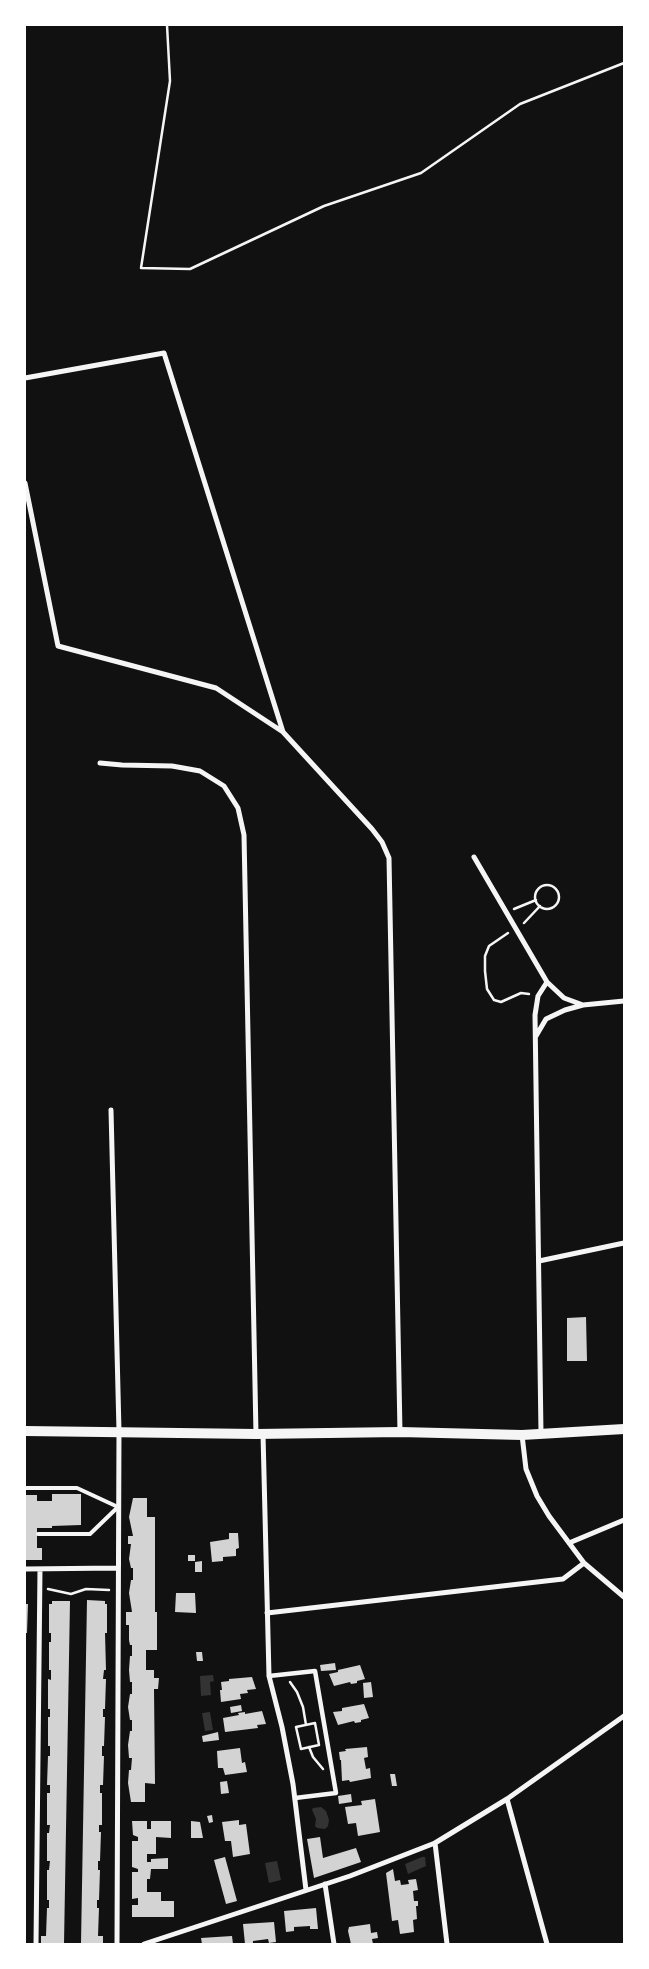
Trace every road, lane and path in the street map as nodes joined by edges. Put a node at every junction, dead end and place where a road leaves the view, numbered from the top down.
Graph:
1 (167, 25) edge
2 (624, 63) edge
3 (25, 378) edge
4 (25, 483) edge
5 (283, 732) junction
6 (100, 762) dead end
7 (474, 857) dead end
8 (536, 900) junction
9 (540, 906) junction
10 (506, 912) junction
11 (516, 929) junction
12 (547, 982) junction
13 (538, 996) junction
14 (624, 1001) edge
15 (583, 1005) junction
16 (536, 1036) junction
17 (111, 1110) dead end
18 (624, 1243) edge
19 (539, 1261) junction
20 (25, 1429) edge
21 (624, 1429) edge
22 (119, 1431) junction
23 (400, 1432) junction
24 (541, 1433) junction
25 (260, 1434) junction
26 (522, 1435) junction
27 (25, 1488) edge
28 (118, 1507) junction
29 (624, 1520) edge
30 (38, 1534) dead end
31 (569, 1543) junction
32 (584, 1563) junction
33 (117, 1568) junction
34 (25, 1569) edge
35 (40, 1569) junction
36 (40, 1592) junction
37 (117, 1592) junction
38 (624, 1597) edge
39 (267, 1613) junction
40 (285, 1674) junction
41 (269, 1676) junction
42 (624, 1716) edge
43 (306, 1725) junction
44 (309, 1747) junction
45 (333, 1775) junction
46 (295, 1798) junction
47 (507, 1799) junction
48 (435, 1844) junction
49 (325, 1884) junction
50 (306, 1890) junction
51 (36, 1944) edge
52 (117, 1944) edge
53 (144, 1944) edge
54 (334, 1944) edge
55 (447, 1944) edge
56 (547, 1944) edge

1 - 2 path
3 - 5 street
4 - 5 street
5 - 23 street
6 - 25 street
7 - 10 street
8 - 9 path
8 - 9 path
8 - 10 path
9 - 11 path
10 - 11 street
11 - 12 street
11 - 13 path
12 - 13 street
12 - 15 street
13 - 16 street
14 - 15 street
15 - 16 street
16 - 19 street
17 - 22 street
18 - 19 street
19 - 24 street
20 - 22 main road
21 - 24 main road
22 - 25 main road
22 - 28 street
23 - 25 main road
23 - 26 main road
24 - 26 main road
25 - 39 street
26 - 31 street
27 - 28 lane
28 - 30 lane
28 - 33 street
29 - 31 street
31 - 32 street
32 - 38 street
32 - 39 street
33 - 35 street
33 - 37 street
34 - 35 street
35 - 36 street
36 - 37 path
36 - 51 street
37 - 52 street
39 - 41 street
40 - 41 street
40 - 43 path
40 - 45 street
41 - 46 street
42 - 47 street
43 - 44 path
43 - 44 path
44 - 45 path
45 - 46 street
46 - 50 street
47 - 48 street
47 - 56 street
48 - 49 street
48 - 55 street
49 - 50 street
49 - 54 street
50 - 53 street

